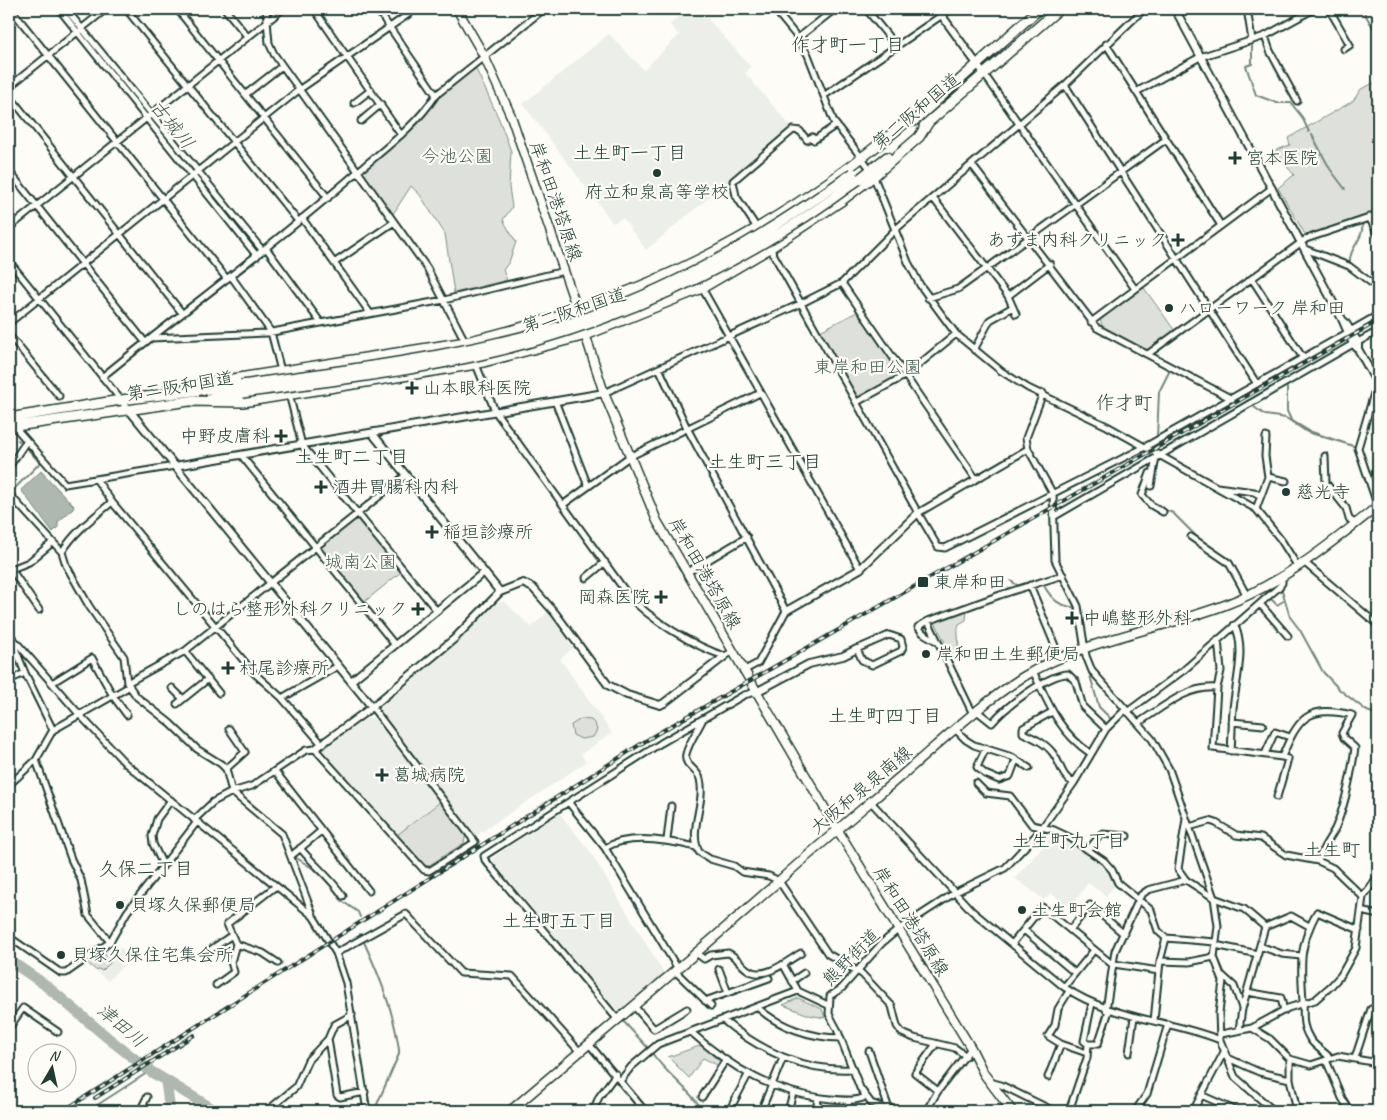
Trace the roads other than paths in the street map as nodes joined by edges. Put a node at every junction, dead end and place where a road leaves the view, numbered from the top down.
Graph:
1 (11, 9) edge
2 (59, 9) edge
3 (66, 9) edge
4 (106, 9) edge
5 (126, 9) edge
6 (177, 9) edge
7 (225, 9) edge
8 (266, 9) edge
9 (283, 9) edge
10 (314, 9) edge
11 (377, 9) edge
12 (416, 9) edge
13 (457, 9) edge
14 (544, 9) edge
15 (774, 9) edge
16 (835, 9) edge
17 (866, 9) edge
18 (936, 9) edge
19 (951, 9) edge
20 (1039, 9) edge
21 (1059, 9) edge
22 (1144, 9) edge
23 (1175, 9) edge
24 (1247, 9) edge
25 (1314, 9) edge
26 (1329, 9) edge
27 (1376, 9) edge
28 (1378, 12) edge
29 (941, 15) junction
30 (266, 21) junction
31 (389, 27) junction
32 (80, 30) junction
33 (246, 36) junction
34 (1265, 36) junction
35 (798, 38) junction
36 (1252, 40) junction
37 (1106, 44) junction
38 (897, 48) junction
39 (1344, 49) dead end
40 (48, 55) junction
41 (348, 56) junction
42 (484, 56) junction
43 (1200, 57) junction
44 (217, 59) junction
45 (977, 64) junction
46 (282, 66) junction
47 (984, 74) junction
48 (187, 84) junction
49 (1065, 85) junction
50 (9, 87) edge
51 (300, 89) junction
52 (371, 90) junction
53 (1136, 92) junction
54 (246, 94) junction
55 (9, 95) edge
56 (436, 95) junction
57 (825, 95) junction
58 (1297, 101) dead end
59 (354, 103) dead end
60 (381, 104) junction
61 (151, 113) junction
62 (146, 118) junction
63 (265, 118) junction
64 (361, 120) dead end
65 (1020, 123) junction
66 (836, 125) junction
67 (401, 135) junction
68 (1165, 140) junction
69 (118, 142) junction
70 (233, 142) junction
71 (972, 165) junction
72 (868, 166) junction
73 (9, 171) edge
74 (197, 171) junction
75 (357, 172) junction
76 (1120, 173) junction
77 (74, 176) junction
78 (192, 176) junction
79 (1272, 188) junction
80 (328, 198) junction
81 (934, 198) junction
82 (163, 199) junction
83 (1075, 204) junction
84 (37, 206) junction
85 (1378, 215) edge
86 (1369, 217) junction
87 (300, 220) junction
88 (394, 222) junction
89 (1220, 224) junction
90 (9, 228) edge
91 (757, 228) junction
92 (896, 229) junction
93 (120, 234) junction
94 (1378, 235) edge
95 (1029, 238) junction
96 (1301, 242) junction
97 (770, 248) junction
98 (1305, 250) junction
99 (261, 252) junction
100 (1175, 258) junction
101 (9, 261) edge
102 (83, 263) junction
103 (334, 264) junction
104 (1050, 264) junction
105 (987, 267) junction
106 (564, 271) junction
107 (229, 278) junction
108 (1252, 279) junction
109 (842, 282) junction
110 (702, 288) junction
111 (1378, 288) edge
112 (1135, 289) junction
113 (1008, 296) junction
114 (928, 298) junction
115 (39, 299) junction
116 (444, 300) junction
117 (802, 303) junction
118 (1013, 307) junction
119 (1208, 309) junction
120 (578, 312) junction
121 (182, 313) junction
122 (370, 313) junction
123 (1016, 314) dead end
124 (1378, 315) edge
125 (1091, 322) junction
126 (9, 323) edge
127 (321, 323) junction
128 (1378, 331) edge
129 (271, 332) junction
130 (1349, 332) junction
131 (956, 334) junction
132 (9, 335) edge
133 (586, 335) junction
134 (728, 336) junction
135 (148, 340) junction
136 (466, 342) junction
137 (1357, 345) junction
138 (974, 350) junction
139 (1148, 354) junction
140 (1303, 358) junction
141 (476, 364) junction
142 (658, 368) junction
143 (281, 371) junction
144 (906, 375) junction
145 (102, 378) junction
146 (1258, 384) junction
147 (1378, 384) edge
148 (242, 389) junction
149 (288, 393) junction
150 (604, 393) junction
151 (760, 393) junction
152 (1043, 393) junction
153 (172, 394) junction
154 (59, 396) dead end
155 (121, 400) junction
156 (1232, 400) junction
157 (190, 401) junction
158 (555, 401) junction
159 (857, 402) junction
160 (129, 410) junction
161 (495, 411) junction
162 (10, 423) edge
163 (687, 428) junction
164 (372, 433) junction
165 (1266, 437) dead end
166 (26, 442) junction
167 (302, 444) junction
168 (1145, 447) junction
169 (1028, 449) junction
170 (241, 455) junction
171 (1325, 456) dead end
172 (629, 457) junction
173 (1157, 457) junction
174 (175, 466) junction
175 (9, 467) edge
176 (1152, 474) junction
177 (406, 475) junction
178 (1268, 477) junction
179 (96, 479) junction
180 (976, 479) junction
181 (1286, 480) dead end
182 (588, 486) junction
183 (1151, 486) dead end
184 (1214, 486) junction
185 (9, 494) edge
186 (1052, 494) junction
187 (1261, 496) junction
188 (112, 502) junction
189 (564, 504) junction
190 (1378, 506) edge
191 (1256, 510) junction
192 (1163, 512) dead end
193 (358, 513) junction
194 (918, 513) junction
195 (1055, 516) junction
196 (1356, 524) junction
197 (748, 537) junction
198 (1190, 537) dead end
199 (52, 543) junction
200 (315, 547) junction
201 (62, 552) junction
202 (605, 562) junction
203 (1302, 565) junction
204 (860, 569) junction
205 (10, 570) edge
206 (484, 572) junction
207 (686, 572) junction
208 (1063, 576) junction
209 (586, 578) dead end
210 (1282, 578) junction
211 (270, 582) junction
212 (1030, 586) junction
213 (500, 592) junction
214 (1247, 596) junction
215 (1260, 604) junction
216 (39, 610) dead end
217 (437, 611) junction
218 (786, 611) junction
219 (928, 621) junction
220 (1234, 625) junction
221 (1378, 625) edge
222 (216, 627) junction
223 (10, 636) edge
224 (1288, 636) dead end
225 (1218, 639) junction
226 (938, 642) junction
227 (395, 645) junction
228 (1086, 648) junction
229 (857, 649) junction
230 (185, 651) junction
231 (729, 654) junction
232 (1060, 658) junction
233 (338, 666) junction
234 (743, 671) junction
235 (1033, 671) junction
236 (25, 673) junction
237 (208, 679) junction
238 (9, 680) edge
239 (351, 682) junction
240 (52, 683) junction
241 (129, 685) junction
242 (1040, 686) junction
243 (172, 688) dead end
244 (1217, 688) junction
245 (756, 692) junction
246 (219, 693) dead end
247 (113, 696) junction
248 (282, 698) junction
249 (183, 699) junction
250 (177, 704) dead end
251 (372, 707) junction
252 (1126, 711) junction
253 (975, 712) junction
254 (1052, 712) junction
255 (78, 714) junction
256 (128, 715) dead end
257 (703, 718) junction
258 (1232, 722) junction
259 (1138, 723) junction
260 (1263, 725) dead end
261 (955, 728) junction
262 (229, 729) dead end
263 (1106, 729) junction
264 (53, 730) junction
265 (1290, 737) junction
266 (321, 743) junction
267 (986, 748) junction
268 (315, 749) junction
269 (1231, 751) junction
270 (1090, 753) junction
271 (1265, 754) junction
272 (1282, 757) junction
273 (36, 760) junction
274 (1016, 760) junction
275 (1029, 768) dead end
276 (226, 769) junction
277 (275, 771) junction
278 (976, 783) dead end
279 (1074, 783) junction
280 (9, 785) edge
281 (232, 792) junction
282 (1277, 797) dead end
283 (171, 800) junction
284 (870, 801) junction
285 (569, 803) junction
286 (671, 806) dead end
287 (1186, 819) junction
288 (195, 821) junction
289 (1189, 827) junction
290 (1041, 828) junction
291 (837, 829) junction
292 (321, 831) junction
293 (1127, 836) dead end
294 (667, 840) junction
295 (696, 847) junction
296 (300, 848) junction
297 (605, 848) junction
298 (1089, 849) junction
299 (291, 856) junction
300 (1318, 861) junction
301 (163, 865) junction
302 (1378, 876) edge
303 (1186, 880) junction
304 (779, 881) junction
305 (276, 886) junction
306 (369, 891) dead end
307 (956, 892) junction
308 (343, 896) dead end
309 (1363, 897) junction
310 (1214, 898) junction
311 (1139, 900) junction
312 (1361, 911) junction
313 (1378, 915) edge
314 (313, 916) junction
315 (1310, 926) junction
316 (1265, 927) junction
317 (899, 929) junction
318 (1024, 930) junction
319 (1070, 930) junction
320 (1359, 930) junction
321 (1124, 934) junction
322 (232, 935) junction
323 (9, 937) edge
324 (1166, 938) junction
325 (110, 942) junction
326 (236, 944) junction
327 (1012, 944) junction
328 (1215, 944) junction
329 (1260, 946) junction
330 (210, 950) dead end
331 (1094, 950) junction
332 (336, 953) junction
333 (696, 953) junction
334 (802, 953) dead end
335 (1258, 954) junction
336 (1301, 956) junction
337 (1214, 957) junction
338 (1160, 961) junction
339 (278, 963) dead end
340 (783, 964) junction
341 (1113, 965) junction
342 (719, 969) dead end
343 (677, 970) junction
344 (857, 970) junction
345 (1159, 971) junction
346 (804, 973) dead end
347 (1075, 973) junction
348 (1222, 976) junction
349 (769, 978) dead end
350 (792, 981) junction
351 (216, 985) dead end
352 (1066, 989) junction
353 (798, 991) junction
354 (1248, 992) junction
355 (728, 993) junction
356 (705, 1001) junction
357 (1092, 1003) junction
358 (1303, 1004) junction
359 (828, 1005) junction
360 (634, 1006) junction
361 (711, 1006) dead end
362 (757, 1007) junction
363 (687, 1009) dead end
364 (1242, 1009) junction
365 (1108, 1010) junction
366 (1284, 1011) junction
367 (1378, 1012) edge
368 (352, 1014) junction
369 (1134, 1017) junction
370 (618, 1020) junction
371 (723, 1020) junction
372 (1154, 1021) junction
373 (1168, 1024) junction
374 (9, 1028) edge
375 (1252, 1028) junction
376 (1239, 1030) junction
377 (58, 1032) dead end
378 (692, 1032) junction
379 (1221, 1034) junction
380 (841, 1038) junction
381 (328, 1040) junction
382 (1220, 1040) junction
383 (589, 1044) junction
384 (936, 1044) junction
385 (1061, 1044) junction
386 (1088, 1044) junction
387 (972, 1048) junction
388 (869, 1050) dead end
389 (1224, 1050) junction
390 (580, 1052) junction
391 (1087, 1053) junction
392 (1129, 1053) dead end
393 (966, 1056) junction
394 (783, 1058) junction
395 (1228, 1058) junction
396 (1355, 1058) junction
397 (1290, 1059) junction
398 (1328, 1059) junction
399 (724, 1061) junction
400 (1378, 1063) edge
401 (852, 1069) junction
402 (616, 1074) junction
403 (748, 1076) junction
404 (1048, 1077) dead end
405 (1290, 1078) junction
406 (621, 1080) junction
407 (990, 1082) junction
408 (772, 1086) junction
409 (938, 1091) junction
410 (365, 1092) junction
411 (794, 1093) junction
412 (1201, 1095) junction
413 (147, 1097) dead end
414 (865, 1097) junction
415 (702, 1098) dead end
416 (818, 1098) junction
417 (849, 1100) junction
418 (890, 1110) edge
419 (140, 1111) edge
420 (267, 1111) edge
421 (367, 1111) edge
422 (510, 1111) edge
423 (593, 1111) edge
424 (645, 1111) edge
425 (729, 1111) edge
426 (761, 1111) edge
427 (788, 1111) edge
428 (816, 1111) edge
429 (847, 1111) edge
430 (926, 1111) edge
431 (1012, 1111) edge
432 (1054, 1111) edge
433 (1069, 1111) edge
434 (1134, 1111) edge
435 (1193, 1111) edge
436 (1237, 1111) edge
437 (1274, 1111) edge
438 (1297, 1111) edge
439 (1350, 1111) edge

1 - 40 street
2 - 32 street
3 - 32 street
4 - 32 street
5 - 48 street
6 - 44 street
7 - 33 street
8 - 30 street
9 - 30 street
10 - 41 street
11 - 31 street
12 - 31 street
13 - 42 main road, 岸和田港塔原線
14 - 42 street
15 - 35 street
16 - 35 street
17 - 38 street
18 - 29 street
19 - 29 street
20 - 45 highway, 第二阪和国道
21 - 47 highway, 第二阪和国道
22 - 37 street
23 - 43 street
24 - 36 street
25 - 34 street
26 - 39 street
27 - 28 street
29 - 38 street
29 - 45 street
30 - 33 street
30 - 46 street
31 - 41 street
31 - 56 street
32 - 40 street
32 - 61 street
32 - 62 street
33 - 44 street
34 - 36 street
34 - 58 street
35 - 57 street
36 - 43 street
37 - 49 street
37 - 53 street
38 - 57 street
40 - 50 street
40 - 69 street
41 - 51 street
41 - 52 street
42 - 56 street
42 - 106 main road, 岸和田港塔原線
43 - 53 street
43 - 79 street
44 - 48 street
44 - 54 street
45 - 47 street
45 - 72 highway, 第二阪和国道
46 - 51 street
46 - 54 street
47 - 65 street
47 - 72 highway, 第二阪和国道
48 - 61 street
48 - 70 street
49 - 65 street
49 - 76 street
51 - 63 street
51 - 75 street
52 - 59 street
52 - 60 street
53 - 68 street
54 - 63 street
55 - 77 street
56 - 67 street
57 - 66 street
60 - 64 street
60 - 67 street
61 - 62 street
61 - 74 street
62 - 69 street
62 - 78 street
63 - 70 street
63 - 80 street
65 - 71 street
65 - 83 street
66 - 72 street
66 - 91 street
67 - 75 street
68 - 76 street
68 - 89 street
69 - 77 street
69 - 82 street
70 - 74 street
70 - 87 street
71 - 81 street
71 - 95 street
72 - 91 highway
72 - 92 street
72 - 97 highway
72 - 148 highway, 第二阪和国道, bridge
73 - 84 street
74 - 78 street
74 - 99 street
75 - 80 street
75 - 88 street
76 - 83 street
76 - 100 street
77 - 84 street
77 - 93 street
78 - 82 street
78 - 99 street
79 - 89 street
79 - 96 street
80 - 87 street
81 - 92 street
81 - 105 street
82 - 93 street
82 - 107 street
83 - 95 street
83 - 112 street
84 - 90 street
84 - 102 street
85 - 86 street
86 - 94 street
86 - 96 street
87 - 99 street
87 - 103 street
88 - 103 street
88 - 116 street
89 - 100 street
91 - 120 highway
92 - 109 street
92 - 114 street
93 - 102 street
93 - 121 street
95 - 104 street
95 - 105 street
96 - 98 street
96 - 108 street
97 - 110 highway
97 - 117 street
98 - 111 street
98 - 130 street
99 - 107 street
99 - 127 street
100 - 112 street
100 - 119 street
101 - 115 street
102 - 115 street
102 - 135 street
103 - 122 street
104 - 113 street
104 - 125 street
105 - 113 street
105 - 114 street
106 - 116 street
106 - 120 main road, 岸和田港塔原線
107 - 121 street
107 - 129 street
108 - 119 street
108 - 140 street
109 - 117 street
109 - 144 street
110 - 133 highway
110 - 134 street
112 - 125 street
113 - 118 street
114 - 131 street
115 - 126 street
115 - 145 street
116 - 122 street
116 - 136 street
117 - 134 street
117 - 159 street
118 - 123 street
118 - 138 street
119 - 139 street
119 - 146 street
120 - 133 main road, 岸和田港塔原線
120 - 136 highway
121 - 135 street
122 - 127 street
124 - 130 street
125 - 139 street
127 - 129 street
128 - 137 street
129 - 135 street
129 - 143 street
130 - 137 street
130 - 140 street
131 - 138 street
131 - 144 street
132 - 154 street
133 - 141 highway
133 - 150 main road, 岸和田港塔原線
134 - 142 street
134 - 151 street
135 - 145 street
136 - 141 street
136 - 143 highway
137 - 147 street
137 - 173 street
138 - 152 street
139 - 156 street
140 - 146 street
141 - 149 highway
141 - 161 street
142 - 150 street
142 - 163 street
143 - 153 highway
144 - 159 street
144 - 180 street
145 - 155 street
146 - 156 street
147 - 190 street
148 - 153 highway, 第二阪和国道
148 - 157 highway, 第二阪和国道
149 - 157 highway
149 - 167 street
150 - 158 street
150 - 172 main road, 岸和田港塔原線
151 - 163 street
151 - 204 street
152 - 168 street
152 - 169 street
153 - 155 highway, 第二阪和国道
155 - 160 street
155 - 162 highway, 第二阪和国道
156 - 168 street
157 - 160 highway, 第二阪和国道
158 - 161 street
158 - 182 street
159 - 194 street
160 - 162 highway, 第二阪和国道
160 - 174 street
161 - 164 street
161 - 189 street
162 - 166 street
163 - 172 street
163 - 197 street
164 - 167 street
164 - 177 street
165 - 178 street
166 - 175 street
166 - 179 street
167 - 170 street
167 - 193 street
168 - 173 street
168 - 186 street
169 - 180 street
169 - 186 street
170 - 174 street
170 - 200 street
171 - 196 street
172 - 182 street
172 - 207 main road, 岸和田港塔原線
173 - 176 street
173 - 184 street
173 - 195 street
174 - 179 street
174 - 211 street
176 - 183 street
176 - 192 street
177 - 193 street
177 - 206 street
178 - 181 street
178 - 187 street
179 - 188 street
180 - 194 street
182 - 189 street
184 - 187 street
184 - 191 street
185 - 199 street
186 - 194 street
186 - 195 street
187 - 191 street
188 - 201 street
188 - 222 street
189 - 202 street
190 - 196 main road, 大阪和泉泉南線
191 - 203 street
193 - 200 street
193 - 217 street
194 - 204 street
195 - 208 street
196 - 203 main road, 大阪和泉泉南線
197 - 207 street
197 - 218 street
198 - 214 street
199 - 201 street
199 - 205 street
200 - 211 street
200 - 227 street
201 - 241 street
202 - 209 street
202 - 231 street
203 - 210 main road, 大阪和泉泉南線
203 - 221 street
204 - 218 street
205 - 216 street
206 - 213 street
206 - 217 street
207 - 231 main road, 岸和田港塔原線
208 - 212 street
208 - 228 street
210 - 214 main road, 大阪和泉泉南線
210 - 215 street, 熊野街道
211 - 222 street
211 - 233 street
212 - 219 street
212 - 232 street
213 - 231 street
213 - 251 street
214 - 228 main road, 大阪和泉泉南線
215 - 220 street, 熊野街道
215 - 224 street
217 - 227 street
218 - 234 street
219 - 226 street
219 - 226 street
220 - 225 street, 熊野街道
220 - 258 street
222 - 230 street
222 - 248 street
223 - 236 street
223 - 240 street
225 - 244 street
225 - 252 street, 熊野街道
226 - 253 street
227 - 239 street
228 - 232 main road, 大阪和泉泉南線
228 - 252 street
229 - 229 street
229 - 245 street
230 - 237 street
230 - 241 street
231 - 234 main road, 岸和田港塔原線
232 - 235 main road, 大阪和泉泉南線
233 - 239 street
233 - 248 street
234 - 245 main road, 岸和田港塔原線
235 - 242 street
235 - 253 main road, 大阪和泉泉南線
236 - 238 street
236 - 264 street
237 - 246 street
237 - 249 street
239 - 251 street
240 - 247 street
240 - 255 street
241 - 247 street
241 - 276 street
242 - 253 street
242 - 254 street
242 - 263 street
243 - 249 street
244 - 259 street
244 - 269 street
245 - 257 street
245 - 291 main road, 岸和田港塔原線
247 - 255 street
247 - 256 street
248 - 266 street
249 - 250 street
251 - 266 street
251 - 268 street
252 - 259 street
252 - 263 street, 熊野街道
253 - 261 main road, 大阪和泉泉南線
254 - 270 street
254 - 279 street
255 - 264 street
255 - 283 street
257 - 285 street
257 - 295 street
258 - 260 street
258 - 269 street
259 - 287 street
261 - 267 street
261 - 284 main road, 大阪和泉泉南線
262 - 276 street
263 - 270 street, 熊野街道
264 - 273 street
265 - 271 street
265 - 272 street
265 - 300 street
266 - 268 street
267 - 274 street
267 - 274 street
268 - 277 street
269 - 271 street
270 - 279 street, 熊野街道
271 - 272 street
272 - 282 street
273 - 280 street
273 - 325 street
274 - 275 street
276 - 281 street
277 - 281 street
277 - 292 street
278 - 290 street
279 - 290 street, 熊野街道
281 - 288 street
281 - 299 street
283 - 288 street
283 - 301 street
284 - 291 main road, 大阪和泉泉南線
284 - 307 street
285 - 297 street
285 - 370 street
286 - 294 street
287 - 289 street
287 - 303 street
288 - 301 street
288 - 305 street
289 - 300 street
289 - 310 street
290 - 298 street
290 - 307 street, 熊野街道
291 - 304 main road, 大阪和泉泉南線
291 - 317 main road, 岸和田港塔原線
292 - 296 street
292 - 306 street
293 - 298 street
294 - 295 street
294 - 297 street
295 - 304 street
296 - 299 street
296 - 308 street
297 - 343 street
298 - 311 street
299 - 314 street
300 - 309 street
301 - 325 street
302 - 309 street
303 - 310 street
303 - 311 street
304 - 333 main road, 大阪和泉泉南線
304 - 344 street
305 - 314 street
305 - 322 street
307 - 317 street, 熊野街道
307 - 327 street
309 - 312 street
310 - 316 street
310 - 328 street
311 - 321 street
311 - 324 street
312 - 313 street
312 - 320 street
314 - 332 street
315 - 316 street
315 - 320 street
315 - 336 street
316 - 329 street
317 - 344 street, 熊野街道
317 - 387 main road, 岸和田港塔原線
318 - 319 street
318 - 327 street
318 - 347 street
319 - 321 street
319 - 331 street
320 - 358 street
321 - 341 street
322 - 326 street
322 - 330 street
323 - 325 street
324 - 328 street
324 - 338 street
326 - 339 street
326 - 351 street
327 - 352 street
328 - 335 street
328 - 337 street
329 - 335 street
329 - 336 street
331 - 341 street
331 - 347 street
332 - 368 street
332 - 390 street
333 - 340 street
333 - 343 main road, 大阪和泉泉南線
334 - 340 street
335 - 354 street
336 - 358 street
337 - 338 street
337 - 348 street
338 - 345 street
340 - 350 street
341 - 345 street
341 - 365 street
342 - 355 street
343 - 356 street
343 - 360 main road, 大阪和泉泉南線
344 - 359 street, 熊野街道
344 - 384 street
345 - 372 street
346 - 350 street
347 - 352 street
348 - 364 street
348 - 379 street
349 - 355 street
350 - 353 street
352 - 357 street
352 - 385 street
353 - 359 street, 熊野街道
353 - 362 street, 熊野街道
354 - 364 street
354 - 366 street
355 - 356 street
356 - 361 street
357 - 365 street
357 - 386 street
358 - 366 street
358 - 398 street
359 - 380 street
360 - 363 street
360 - 370 main road, 大阪和泉泉南線
362 - 371 street, 熊野街道
362 - 380 street
364 - 376 street
365 - 369 street
365 - 386 street
366 - 375 street
367 - 396 street
368 - 381 street
368 - 410 street
369 - 372 street
369 - 392 street
370 - 383 main road, 大阪和泉泉南線
371 - 378 street, 熊野街道
371 - 394 street
372 - 373 street
373 - 382 street
373 - 434 street
374 - 377 street
375 - 376 street
375 - 397 street
376 - 379 street
378 - 399 street
378 - 406 street, 熊野街道
379 - 382 street
380 - 401 street
381 - 410 street
381 - 420 street
382 - 389 street
383 - 390 main road, 大阪和泉泉南線
383 - 402 street
384 - 393 street
384 - 409 street
385 - 391 street
385 - 404 street
386 - 391 street
387 - 393 street
387 - 407 main road, 岸和田港塔原線
388 - 418 street
389 - 395 street
389 - 412 street
390 - 422 main road, 大阪和泉泉南線
391 - 433 street
393 - 409 street
394 - 401 street
394 - 408 street
395 - 405 street
395 - 437 street
396 - 398 street
396 - 400 street
397 - 398 street
397 - 405 street
398 - 439 street
399 - 403 street
399 - 415 street
401 - 414 street
402 - 406 street
402 - 423 street
403 - 408 street
403 - 425 street
405 - 438 street
406 - 424 street
407 - 431 main road, 岸和田港塔原線
407 - 432 street
408 - 411 street
408 - 426 street
409 - 430 street
410 - 421 street
411 - 416 street
411 - 427 street
412 - 435 street
412 - 436 street
413 - 419 street
414 - 417 street
414 - 418 street
416 - 417 street
416 - 428 street
417 - 429 street

